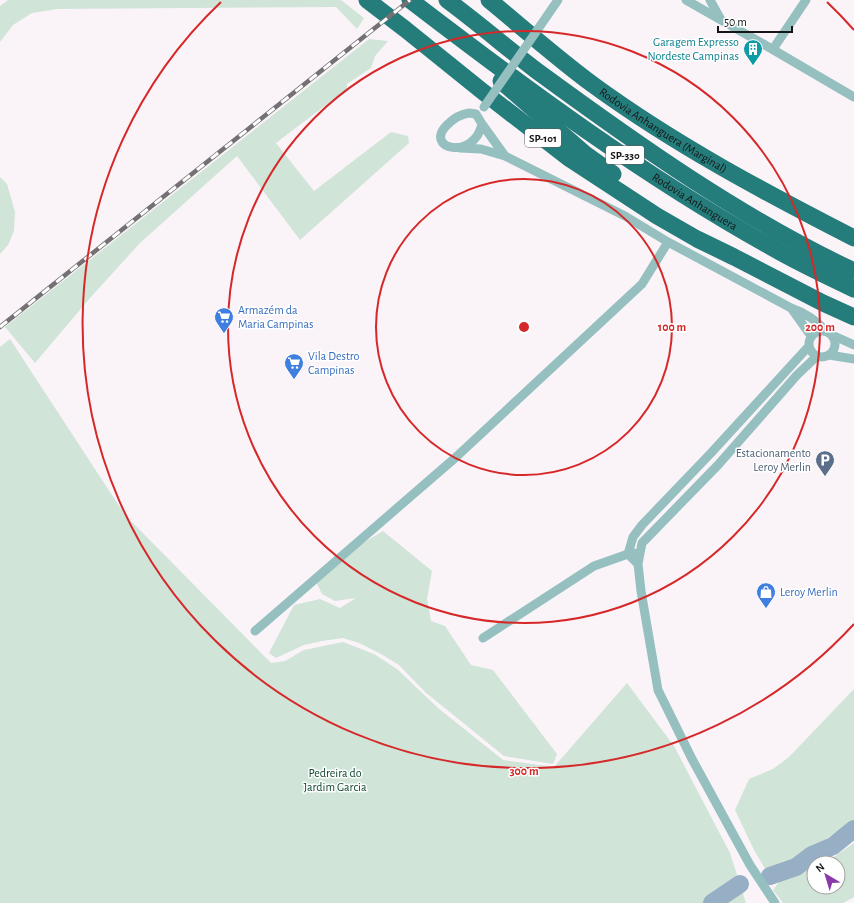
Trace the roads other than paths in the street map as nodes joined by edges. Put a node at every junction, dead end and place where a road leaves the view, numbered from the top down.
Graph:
1 (366, 0) edge
2 (410, 0) edge
3 (447, 0) edge
4 (451, 0) edge
5 (488, 0) edge
6 (558, 0) edge
7 (686, 0) edge
8 (710, 0) edge
9 (806, 0) edge
10 (466, 14) junction
11 (720, 18) junction
12 (444, 26) junction
13 (773, 49) junction
14 (854, 97) edge
15 (476, 114) junction
16 (482, 124) junction
17 (460, 148) junction
18 (505, 156) junction
19 (765, 192) junction
20 (746, 213) junction
21 (854, 227) edge
22 (854, 238) edge
23 (668, 242) junction
24 (734, 257) junction
25 (854, 259) edge
26 (854, 271) edge
27 (854, 289) edge
28 (791, 308) junction
29 (854, 318) edge
30 (829, 333) junction
31 (811, 336) junction
32 (854, 345) edge
33 (809, 346) junction
34 (829, 355) junction
35 (817, 356) junction
36 (854, 359) edge
37 (640, 553) junction
38 (628, 554) junction
39 (638, 564) junction
40 (255, 631) dead end
41 (483, 638) dead end
42 (775, 903) edge

1 - 24 highway, SP-101
2 - 12 highway, Rodovia Anhanguera / SP-330
3 - 10 highway, Rodovia Anhanguera / SP-330
4 - 10 highway
5 - 19 highway, Rodovia Anhanguera (Marginal)
6 - 15 street, bridge
7 - 11 street
8 - 11 street
9 - 13 street
10 - 20 highway, Rodovia Anhanguera / SP-330
11 - 13 street
12 - 24 highway
12 - 27 highway, Rodovia Anhanguera / SP-330
13 - 14 street
15 - 16 street
15 - 17 street
16 - 17 street
16 - 18 street
17 - 18 street
18 - 23 street
19 - 21 highway
19 - 22 highway, Rodovia Anhanguera (Marginal)
20 - 25 highway
20 - 26 highway, Rodovia Anhanguera / SP-330
23 - 28 street
23 - 40 street
24 - 29 highway
28 - 30 street
28 - 31 street
30 - 31 street
30 - 32 street
30 - 34 street
31 - 33 street
33 - 35 street
33 - 38 street
34 - 35 street
34 - 36 street
35 - 37 street
37 - 38 street
37 - 39 street
38 - 39 street
38 - 41 street
39 - 42 street

